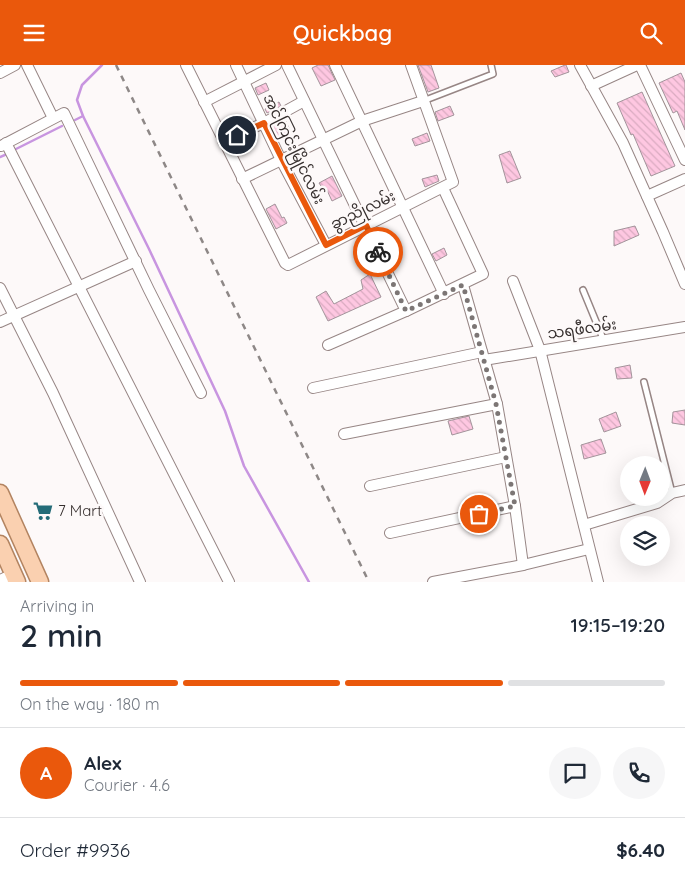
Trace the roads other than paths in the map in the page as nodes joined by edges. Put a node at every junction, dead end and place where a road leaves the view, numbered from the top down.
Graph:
1 (15, 65) edge
2 (27, 65) edge
3 (186, 65) edge
4 (236, 65) edge
5 (276, 65) edge
6 (287, 65) edge
7 (335, 65) edge
8 (411, 65) edge
9 (491, 65) edge
10 (580, 65) edge
11 (638, 65) edge
12 (0, 73) edge
13 (244, 81) junction
14 (591, 86) junction
15 (304, 101) junction
16 (423, 101) junction
17 (204, 102) junction
18 (53, 118) junction
19 (362, 121) junction
20 (264, 123) junction
21 (323, 140) junction
22 (223, 141) junction
23 (3, 145) edge
24 (282, 160) junction
25 (685, 160) edge
26 (242, 179) junction
27 (685, 179) edge
28 (443, 188) junction
29 (647, 195) junction
30 (404, 207) junction
31 (366, 225) junction
32 (326, 245) junction
33 (136, 261) junction
34 (513, 281) dead end
35 (685, 284) edge
36 (463, 285) junction
37 (78, 286) junction
38 (0, 288) edge
39 (583, 290) dead end
40 (444, 294) junction
41 (406, 311) junction
42 (14, 315) junction
43 (0, 321) edge
44 (685, 327) edge
45 (604, 341) junction
46 (328, 345) dead end
47 (540, 350) junction
48 (483, 356) junction
49 (644, 383) dead end
50 (313, 388) dead end
51 (202, 393) dead end
52 (496, 404) junction
53 (344, 434) dead end
54 (506, 457) junction
55 (370, 486) dead end
56 (685, 490) edge
57 (0, 493) edge
58 (672, 493) junction
59 (515, 506) junction
60 (584, 525) junction
61 (390, 533) dead end
62 (0, 544) edge
63 (590, 549) junction
64 (522, 565) junction
65 (10, 579) edge
66 (40, 582) edge
67 (140, 582) edge
68 (229, 582) edge
69 (433, 582) edge
70 (598, 582) edge

1 - 12 street
2 - 18 street
3 - 17 street
4 - 13 street, အင်ကြင်းမြိုင်လမ်း
5 - 13 street
6 - 15 street
7 - 19 street
8 - 16 street
9 - 16 lane
10 - 14 street
11 - 14 street
11 - 25 street
13 - 17 street
13 - 20 street, အင်ကြင်းမြိုင်လမ်း
14 - 29 street
15 - 20 street
15 - 21 street
16 - 19 street
16 - 28 street, ခွာညိုလမ်း
17 - 22 street
18 - 23 street
18 - 33 street
19 - 21 street
19 - 30 street
20 - 22 street
20 - 24 street, အင်ကြင်းမြိုင်လမ်း
21 - 24 street
21 - 31 street
22 - 26 street
23 - 37 street
24 - 26 street
24 - 32 street, အင်ကြင်းမြိုင်လမ်း
26 - 32 street, ခွာညိုလမ်း
27 - 29 street
28 - 30 street, ခွာညိုလမ်း
28 - 36 street
29 - 35 street
30 - 31 street, ခွာညိုလမ်း
30 - 40 street
31 - 32 street, ခွာညိုလမ်း
31 - 41 street
33 - 37 street
33 - 51 street
34 - 47 street
36 - 40 street
36 - 48 street
37 - 42 street
37 - 68 street
38 - 42 street
39 - 45 lane
40 - 41 street
41 - 46 street
42 - 43 street
42 - 67 street
44 - 45 street, သရဖီလမ်း
45 - 47 street, သရဖီလမ်း
47 - 48 street, သရဖီလမ်း
47 - 60 street
48 - 50 street, သရဖီလမ်း
48 - 52 street
49 - 58 lane
52 - 53 street
52 - 54 street
54 - 55 street
54 - 59 street
56 - 58 street
57 - 66 main road
58 - 60 street
59 - 61 street
59 - 64 street
60 - 63 street
62 - 65 main road
63 - 64 street
63 - 70 street
64 - 69 street

